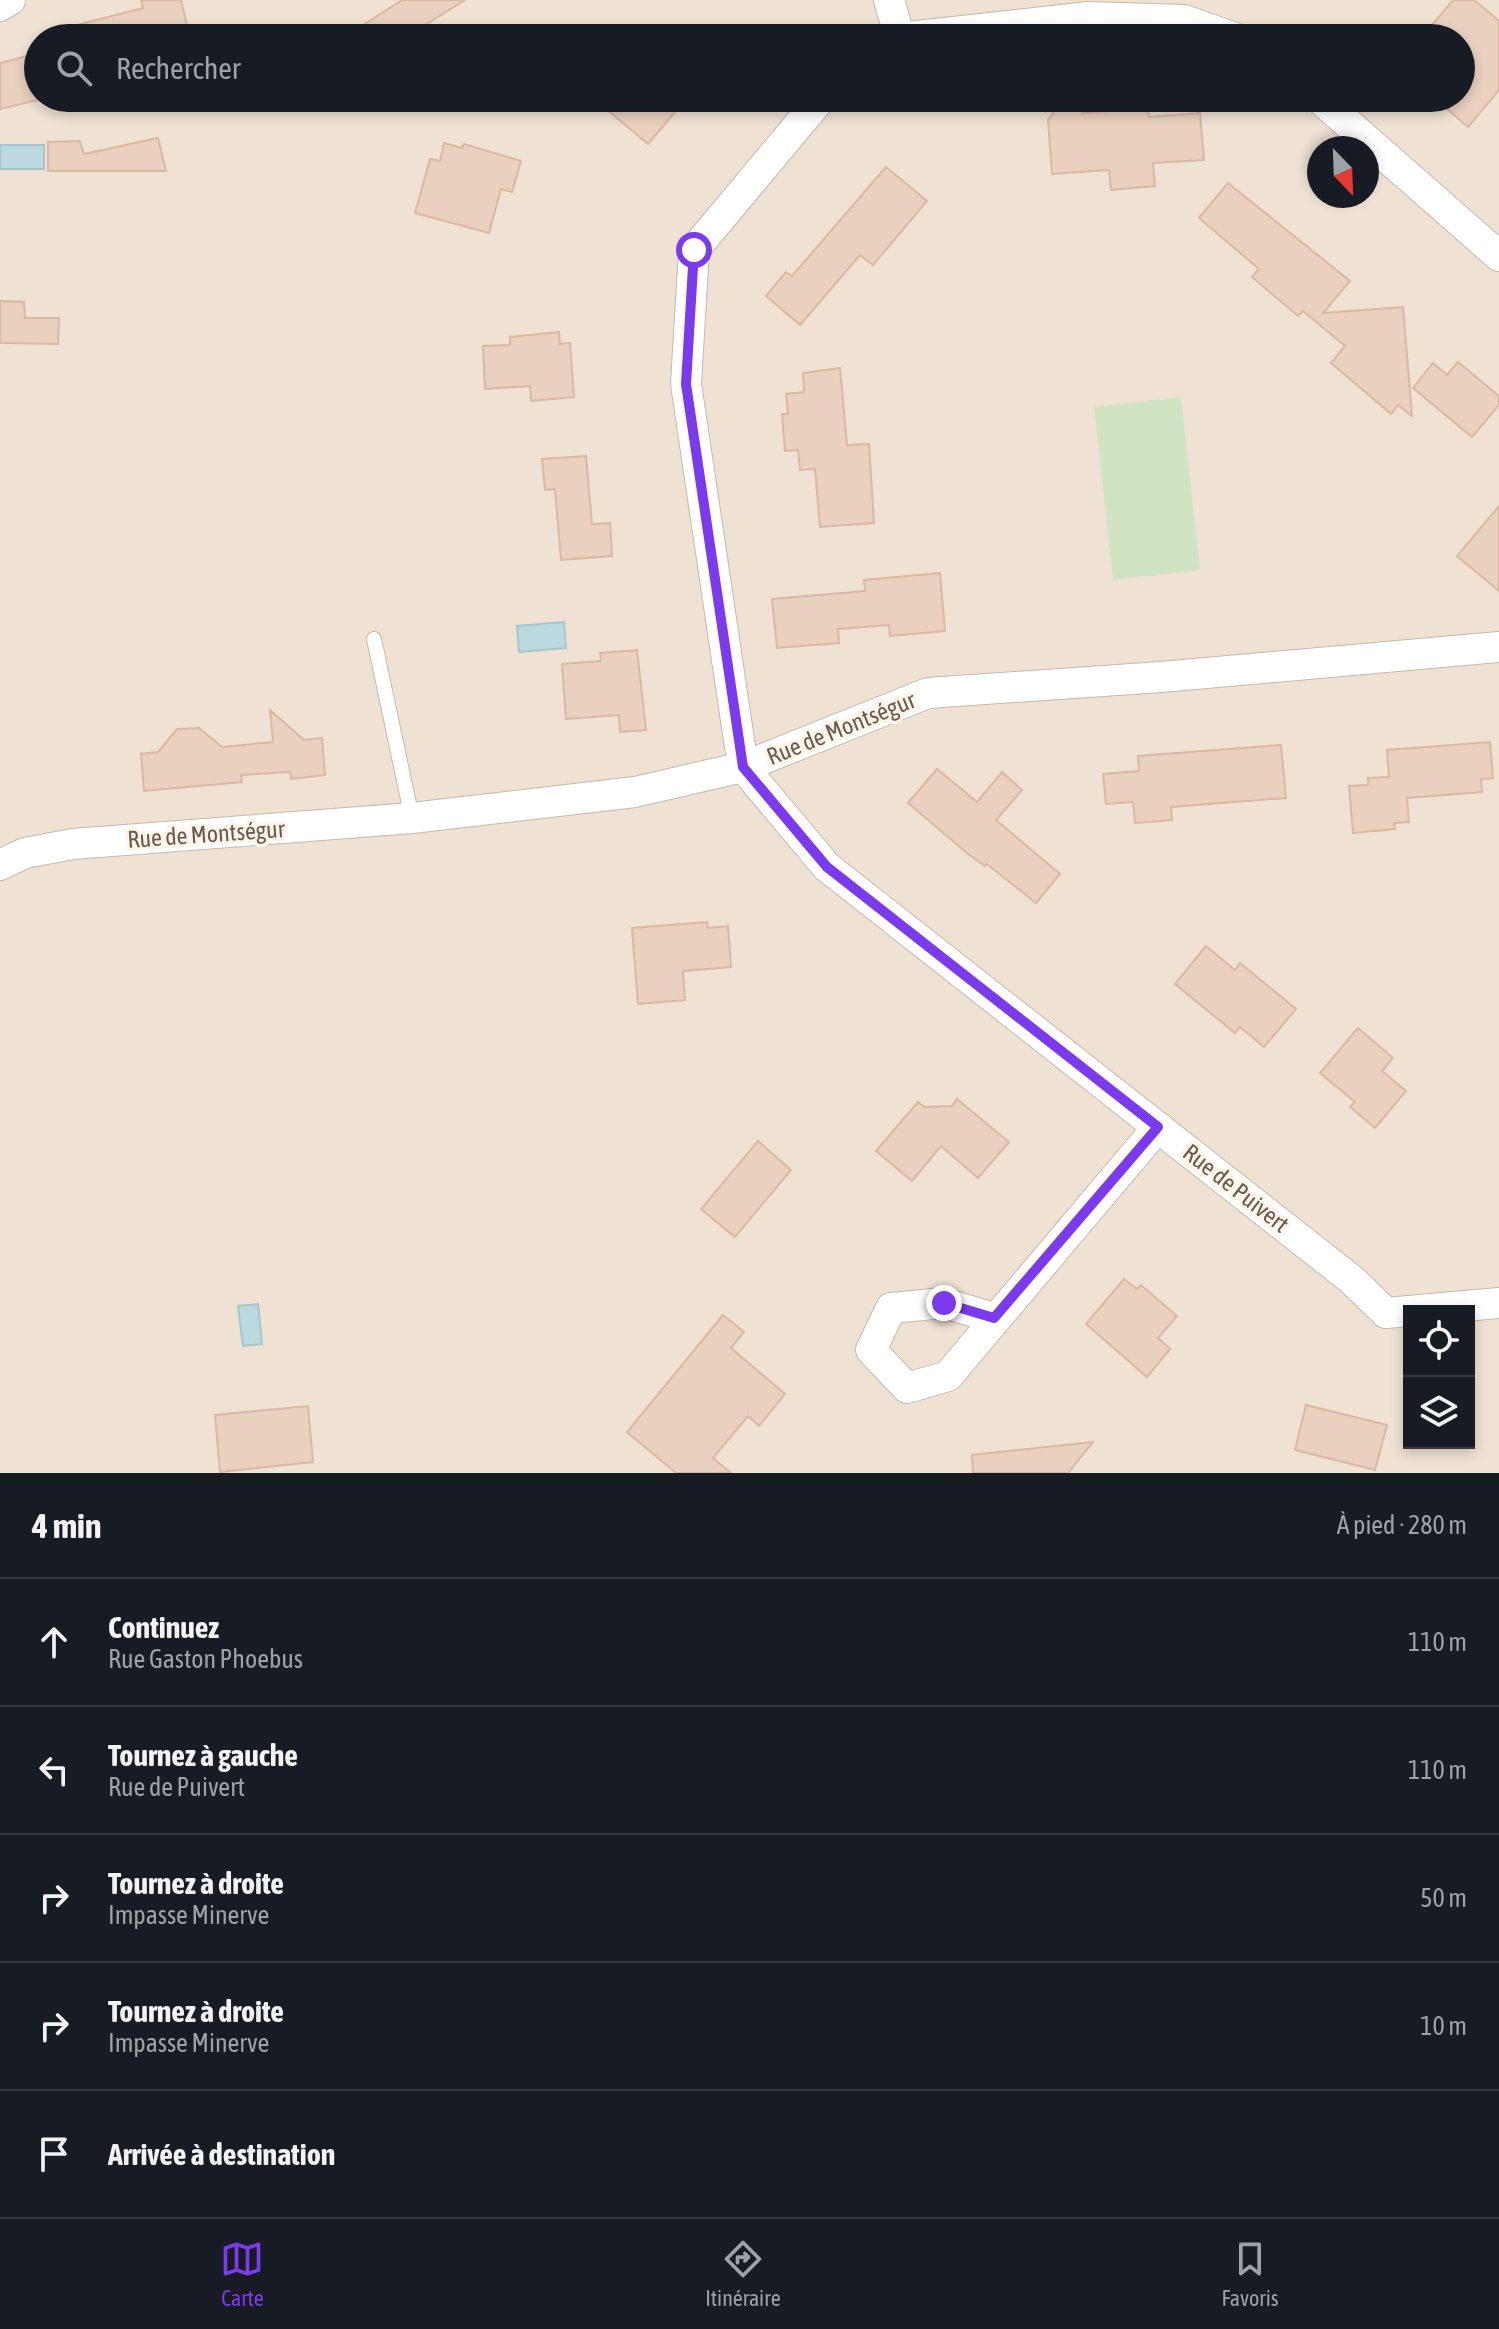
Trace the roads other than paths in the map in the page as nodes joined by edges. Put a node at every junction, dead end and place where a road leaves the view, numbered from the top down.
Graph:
1 (10, 0) edge
2 (889, 0) edge
3 (0, 6) edge
4 (896, 24) edge
5 (1025, 24) edge
6 (1195, 24) edge
7 (809, 112) edge
8 (1335, 112) edge
9 (1499, 256) edge
10 (374, 639) dead end
11 (1499, 647) edge
12 (743, 767) junction
13 (412, 818) junction
14 (0, 865) edge
15 (1158, 1127) junction
16 (1499, 1303) edge
17 (1475, 1305) edge
18 (1403, 1312) edge
19 (994, 1318) dead end

1 - 3 street
2 - 4 street
5 - 6 street
7 - 12 street
8 - 9 street
10 - 13 lane
11 - 12 street, Rue de Montségur
12 - 13 street, Rue de Montségur
12 - 15 street, Rue de Puivert
13 - 14 street, Rue de Montségur
15 - 18 street, Rue de Puivert
15 - 19 street
16 - 17 street, Rue de Puivert

